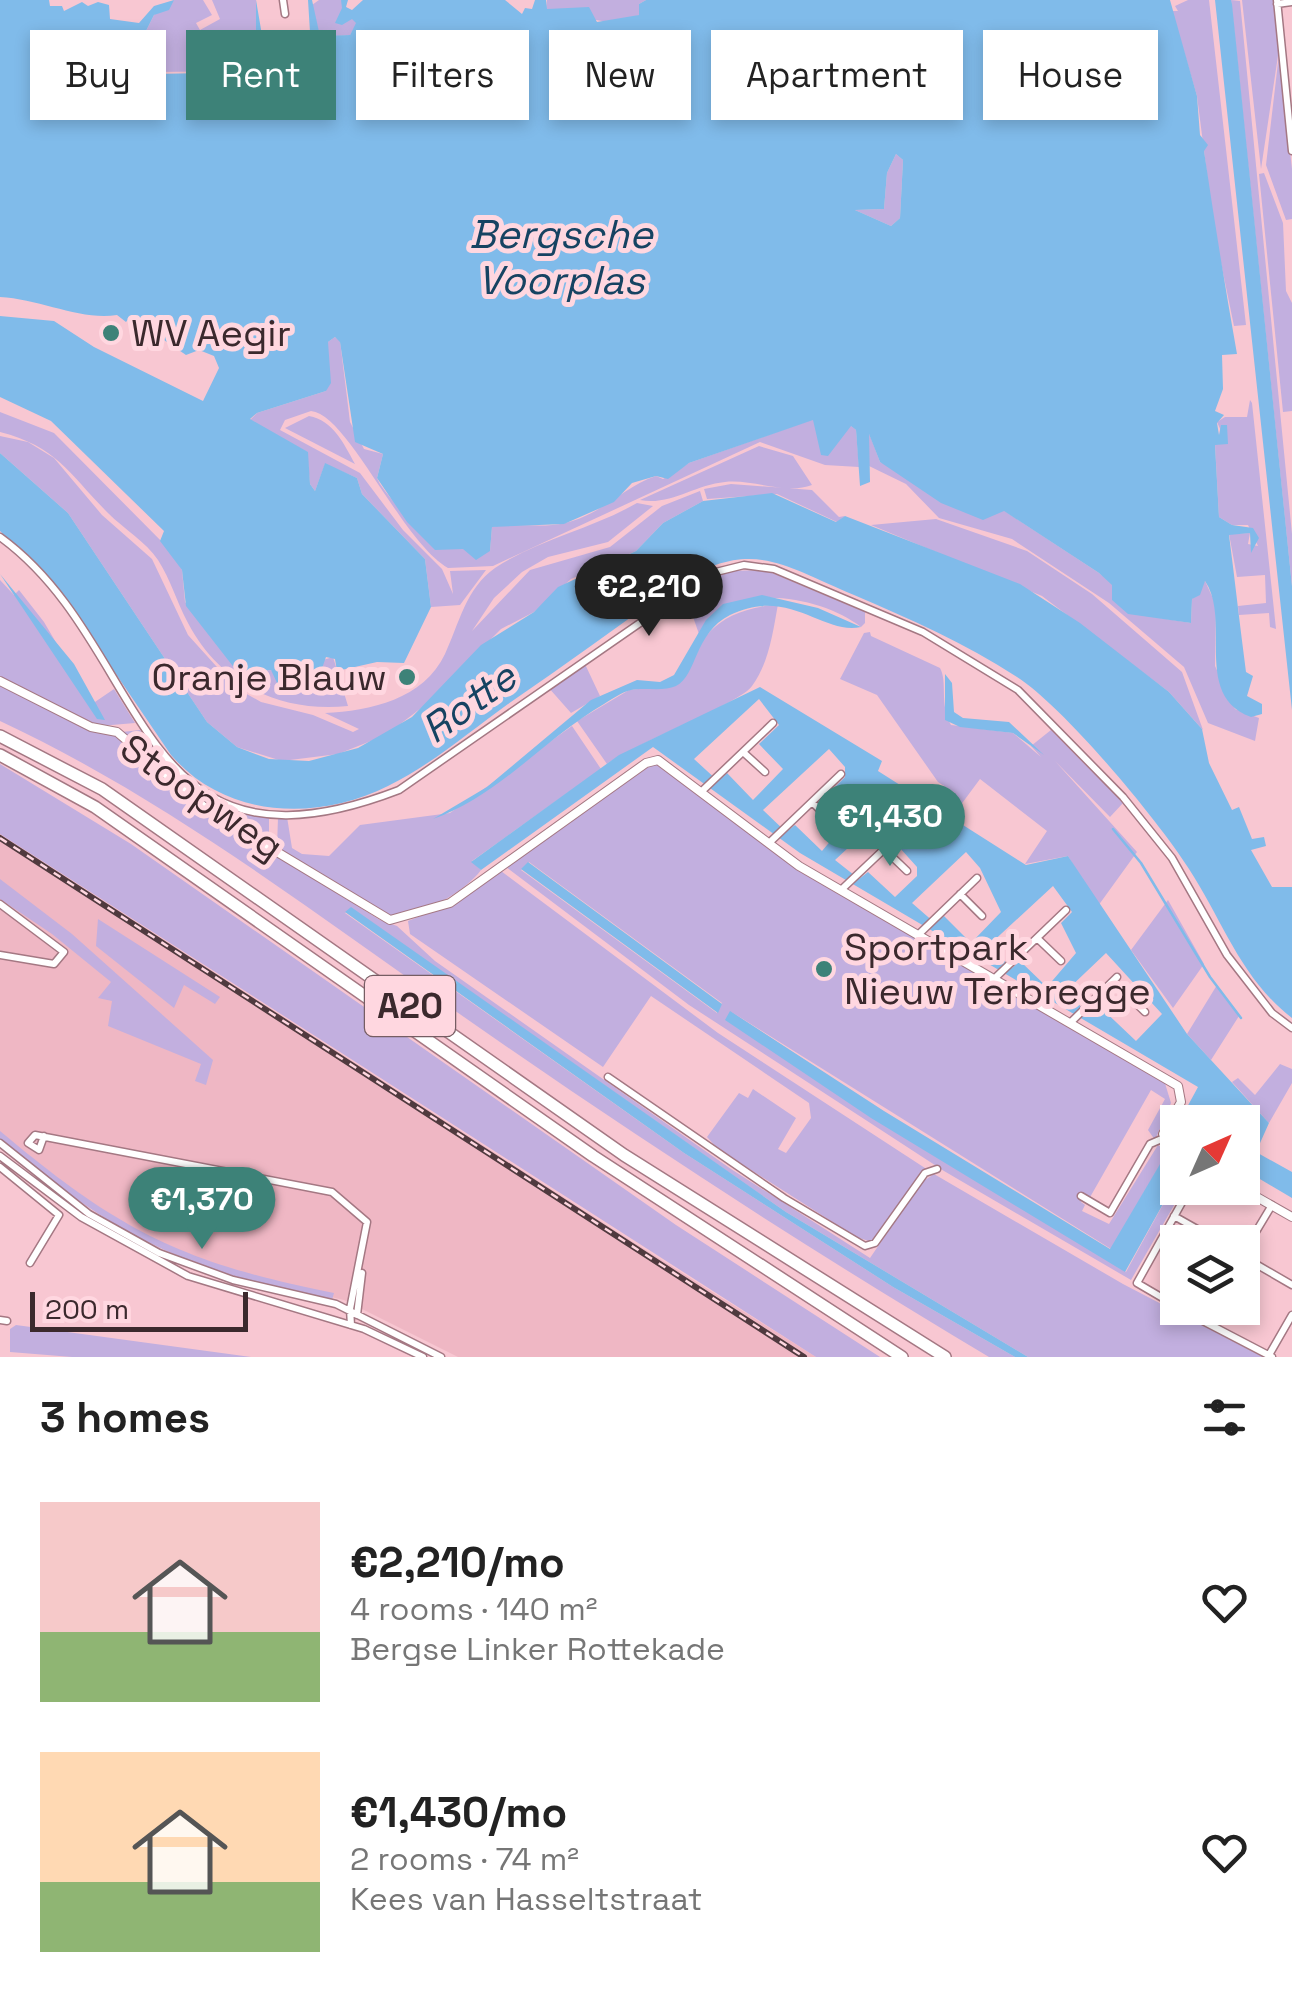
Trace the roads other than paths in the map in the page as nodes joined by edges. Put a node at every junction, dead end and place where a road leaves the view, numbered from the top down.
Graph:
1 (283, 0) edge
2 (1277, 2) edge
3 (1292, 2) edge
4 (285, 14) dead end
5 (1292, 151) edge
6 (0, 537) edge
7 (0, 681) edge
8 (773, 723) dead end
9 (0, 736) edge
10 (744, 752) junction
11 (0, 754) edge
12 (765, 772) dead end
13 (841, 774) dead end
14 (704, 789) junction
15 (812, 802) junction
16 (834, 824) dead end
17 (898, 836) dead end
18 (772, 841) junction
19 (884, 849) junction
20 (907, 872) dead end
21 (977, 878) dead end
22 (845, 887) junction
23 (960, 894) junction
24 (0, 904) edge
25 (1066, 910) dead end
26 (982, 916) dead end
27 (921, 932) junction
28 (1037, 938) junction
29 (0, 955) edge
30 (1061, 961) dead end
31 (997, 976) junction
32 (1145, 1012) dead end
33 (1072, 1021) junction
34 (1292, 1028) edge
35 (608, 1077) dead end
36 (1179, 1105) edge
37 (44, 1136) dead end
38 (1160, 1140) edge
39 (0, 1143) edge
40 (0, 1156) edge
41 (0, 1168) edge
42 (937, 1169) dead end
43 (1081, 1196) dead end
44 (1260, 1199) edge
45 (1180, 1205) edge
46 (1272, 1206) junction
47 (1174, 1216) junction
48 (1292, 1217) edge
49 (1169, 1225) edge
50 (1190, 1225) edge
51 (1260, 1226) edge
52 (1160, 1241) edge
53 (30, 1263) dead end
54 (1260, 1266) edge
55 (1292, 1285) edge
56 (1160, 1296) edge
57 (354, 1311) junction
58 (1292, 1315) edge
59 (351, 1325) junction
60 (1212, 1325) edge
61 (1270, 1356) edge
62 (423, 1357) edge
63 (441, 1357) edge
64 (902, 1357) edge
65 (945, 1357) edge

1 - 4 street
2 - 3 street
2 - 5 street
6 - 34 street
7 - 14 street, Stoopweg
8 - 10 street
9 - 65 highway, A20
10 - 12 street
10 - 14 street
11 - 64 highway, A20
13 - 15 street
14 - 18 street
15 - 16 street
15 - 18 street
17 - 19 street
18 - 22 street
19 - 20 street
19 - 22 street
21 - 23 street
22 - 27 street
23 - 26 street
23 - 27 street
24 - 29 street
25 - 28 street
27 - 31 street
28 - 30 street
28 - 31 street
31 - 33 street
32 - 33 street
33 - 36 street
35 - 42 street
37 - 57 street
38 - 43 street
39 - 57 street
40 - 59 street
41 - 53 street
44 - 46 street
45 - 47 street
46 - 48 street
46 - 51 street
47 - 49 street
47 - 50 street
52 - 56 street
54 - 55 street
57 - 59 street
57 - 63 street
58 - 61 street
59 - 62 street
60 - 61 street

